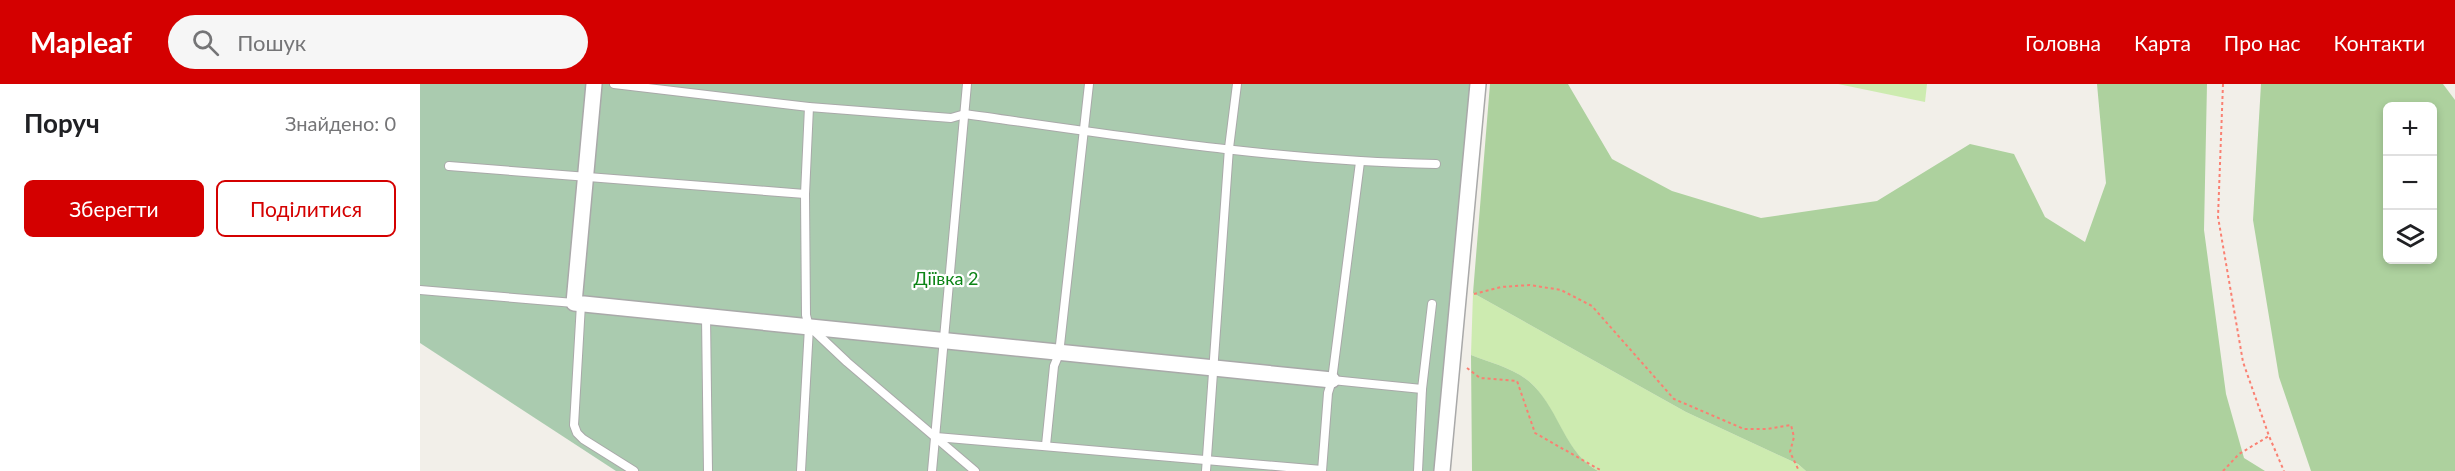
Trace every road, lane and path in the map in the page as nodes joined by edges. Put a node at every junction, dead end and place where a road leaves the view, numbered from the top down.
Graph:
1 (594, 84) edge
2 (614, 84) edge
3 (967, 84) edge
4 (1089, 84) edge
5 (1237, 84) edge
6 (1478, 84) edge
7 (2223, 84) edge
8 (809, 107) junction
9 (965, 114) junction
10 (1083, 131) junction
11 (1229, 148) junction
12 (1360, 162) junction
13 (1436, 164) dead end
14 (449, 166) dead end
15 (585, 177) junction
16 (805, 194) junction
17 (420, 290) edge
18 (1458, 298) junction
19 (578, 304) junction
20 (1432, 304) dead end
21 (706, 316) junction
22 (809, 327) junction
23 (942, 342) junction
24 (1059, 354) junction
25 (1452, 358) junction
26 (1213, 368) junction
27 (1332, 380) junction
28 (1422, 389) junction
29 (2269, 436) junction
30 (936, 437) junction
31 (1046, 446) junction
32 (1206, 461) junction
33 (1322, 470) edge
34 (634, 471) edge
35 (708, 471) edge
36 (801, 471) edge
37 (932, 471) edge
38 (975, 471) edge
39 (1206, 471) edge
40 (1418, 471) edge
41 (1442, 471) edge
42 (1602, 471) edge
43 (1799, 471) edge
44 (2223, 471) edge
45 (2284, 471) edge

1 - 15 street
2 - 8 lane
3 - 9 lane
4 - 10 lane
5 - 11 lane
6 - 18 street
7 - 29 path
8 - 9 lane
8 - 16 lane
9 - 10 lane
9 - 23 lane
10 - 11 lane
10 - 24 lane
11 - 12 lane
11 - 26 lane
12 - 13 lane
12 - 27 lane
14 - 15 lane
15 - 16 lane
15 - 19 street
16 - 22 lane
17 - 19 lane
18 - 25 street
18 - 43 path
19 - 21 street
19 - 34 lane
20 - 28 lane
21 - 22 street
21 - 35 lane
22 - 23 street
22 - 30 lane
22 - 36 lane
23 - 24 street
23 - 30 lane
24 - 26 street
24 - 31 lane
25 - 41 street
25 - 42 path
26 - 27 street
26 - 32 lane
27 - 28 lane
27 - 33 lane
28 - 40 lane
29 - 44 path
29 - 45 path
30 - 31 lane
30 - 37 lane
30 - 38 lane
31 - 32 lane
32 - 33 lane
32 - 39 lane

